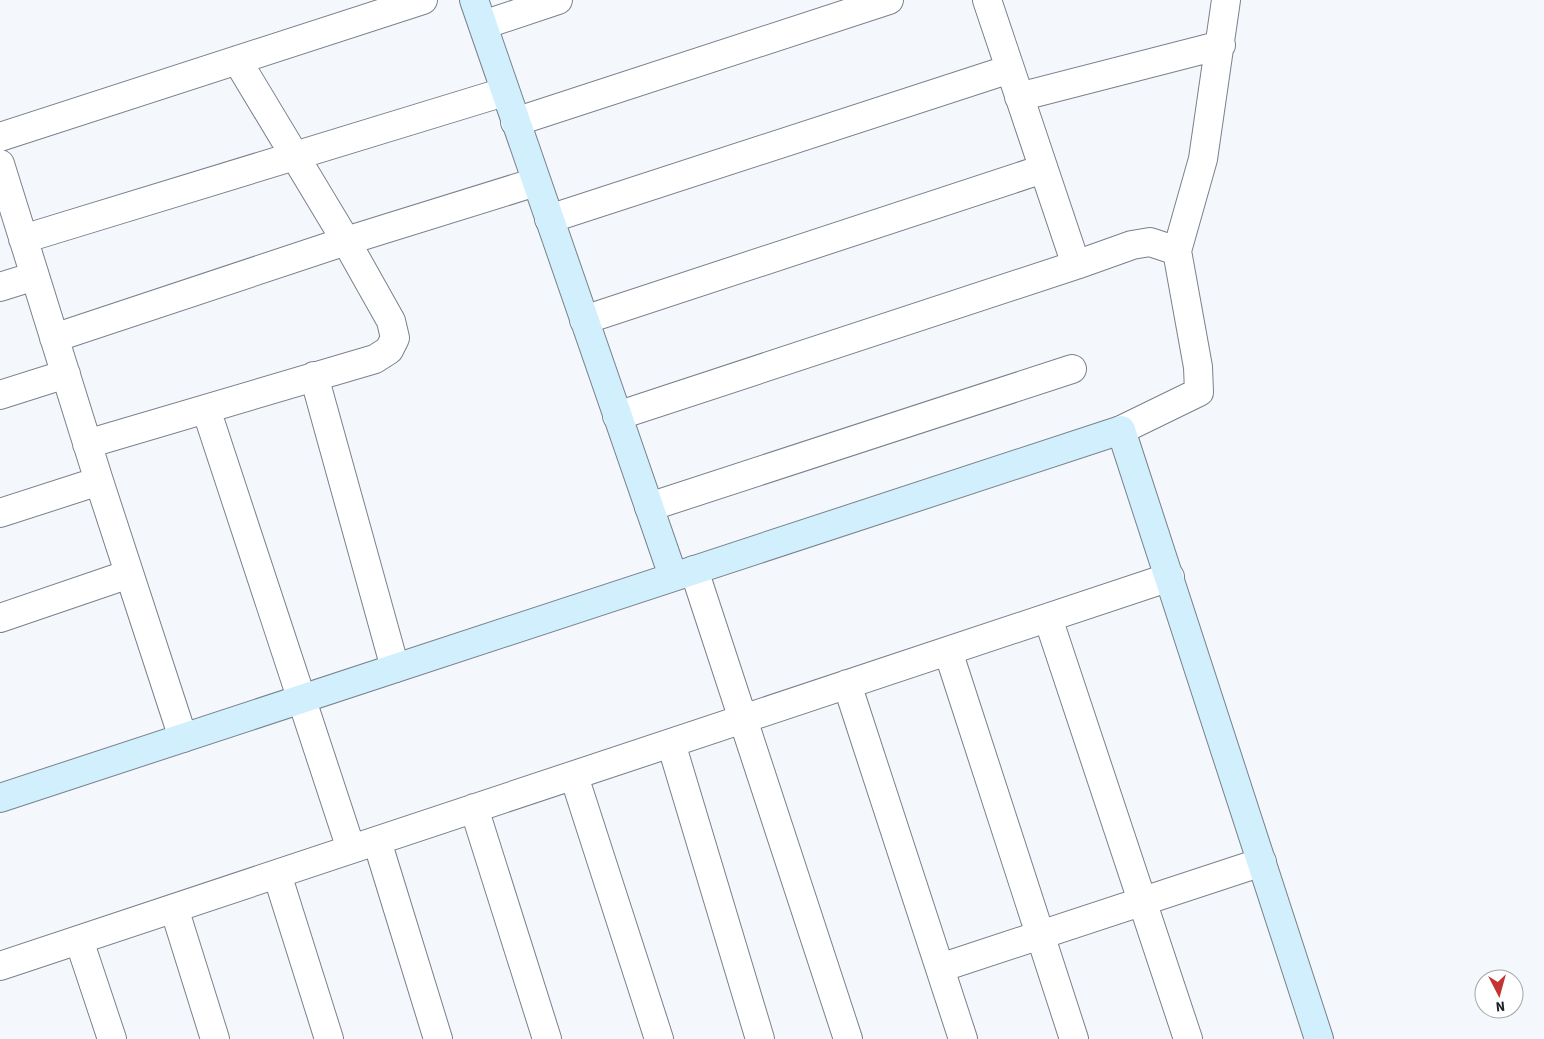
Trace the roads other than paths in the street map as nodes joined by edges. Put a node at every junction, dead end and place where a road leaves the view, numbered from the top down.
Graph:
1 (423, 0) edge
2 (558, 0) edge
3 (889, 0) edge
4 (988, 0) edge
5 (1226, 0) edge
6 (478, 12) edge
7 (1220, 45) junction
8 (237, 60) junction
9 (1010, 69) junction
10 (504, 92) junction
11 (1019, 97) junction
12 (515, 122) junction
13 (0, 137) edge
14 (295, 156) junction
15 (1043, 169) junction
16 (1, 174) edge
17 (536, 182) junction
18 (549, 219) junction
19 (23, 239) junction
20 (346, 241) junction
21 (1176, 250) junction
22 (1076, 265) junction
23 (35, 276) junction
24 (0, 287) edge
25 (584, 320) junction
26 (54, 338) junction
27 (1072, 369) dead end
28 (66, 374) junction
29 (314, 376) junction
30 (0, 396) edge
31 (206, 409) junction
32 (617, 416) junction
33 (1121, 430) junction
34 (87, 444) junction
35 (99, 481) junction
36 (649, 507) junction
37 (0, 513) edge
38 (683, 573) junction
39 (129, 574) junction
40 (1170, 577) junction
41 (0, 618) edge
42 (1048, 618) junction
43 (948, 651) junction
44 (395, 668) junction
45 (847, 684) junction
46 (302, 698) junction
47 (743, 719) junction
48 (183, 738) junction
49 (671, 743) junction
50 (574, 776) junction
51 (0, 798) edge
52 (474, 808) junction
53 (377, 841) junction
54 (351, 850) junction
55 (1262, 862) junction
56 (277, 874) junction
57 (1142, 902) junction
58 (174, 908) junction
59 (1040, 935) junction
60 (79, 940) junction
61 (0, 966) edge
62 (940, 968) junction
63 (112, 1039) edge
64 (215, 1039) edge
65 (329, 1039) edge
66 (438, 1039) edge
67 (548, 1039) edge
68 (660, 1039) edge
69 (760, 1039) edge
70 (848, 1039) edge
71 (963, 1039) edge
72 (1074, 1039) edge
73 (1188, 1039) edge
74 (1319, 1039) edge

1 - 8 street
2 - 6 street
3 - 12 street
4 - 9 street
5 - 7 street
6 - 10 street
7 - 11 street
7 - 21 street
8 - 13 street
8 - 14 street
9 - 11 street
9 - 18 street
10 - 12 street
10 - 14 street
11 - 15 street
12 - 17 street
14 - 19 street
14 - 20 street
15 - 22 street
15 - 25 street
16 - 19 street
17 - 18 street
17 - 20 street
18 - 25 street
19 - 23 street
20 - 26 street
20 - 29 street
21 - 22 street
21 - 33 street
22 - 32 street
23 - 24 street
23 - 26 street
25 - 32 street
26 - 28 street
27 - 36 street
28 - 30 street
28 - 34 street
29 - 31 street
29 - 44 street
31 - 34 street
31 - 46 street
32 - 36 street
33 - 38 street
33 - 40 street
34 - 35 street
35 - 37 street
35 - 39 street
36 - 38 street
38 - 44 street
38 - 47 street
39 - 41 street
39 - 48 street
40 - 42 street
40 - 55 street
42 - 43 street
42 - 57 street
43 - 45 street
43 - 59 street
44 - 46 street
45 - 47 street
45 - 62 street
46 - 48 street
46 - 54 street
47 - 49 street
47 - 70 street
48 - 51 street
49 - 50 street
49 - 69 street
50 - 52 street
50 - 68 street
52 - 53 street
52 - 67 street
53 - 54 street
53 - 66 street
54 - 56 street
55 - 57 street
55 - 74 street
56 - 58 street
56 - 65 street
57 - 59 street
57 - 73 street
58 - 60 street
58 - 64 street
59 - 62 street
59 - 72 street
60 - 61 street
60 - 63 street
62 - 71 street

